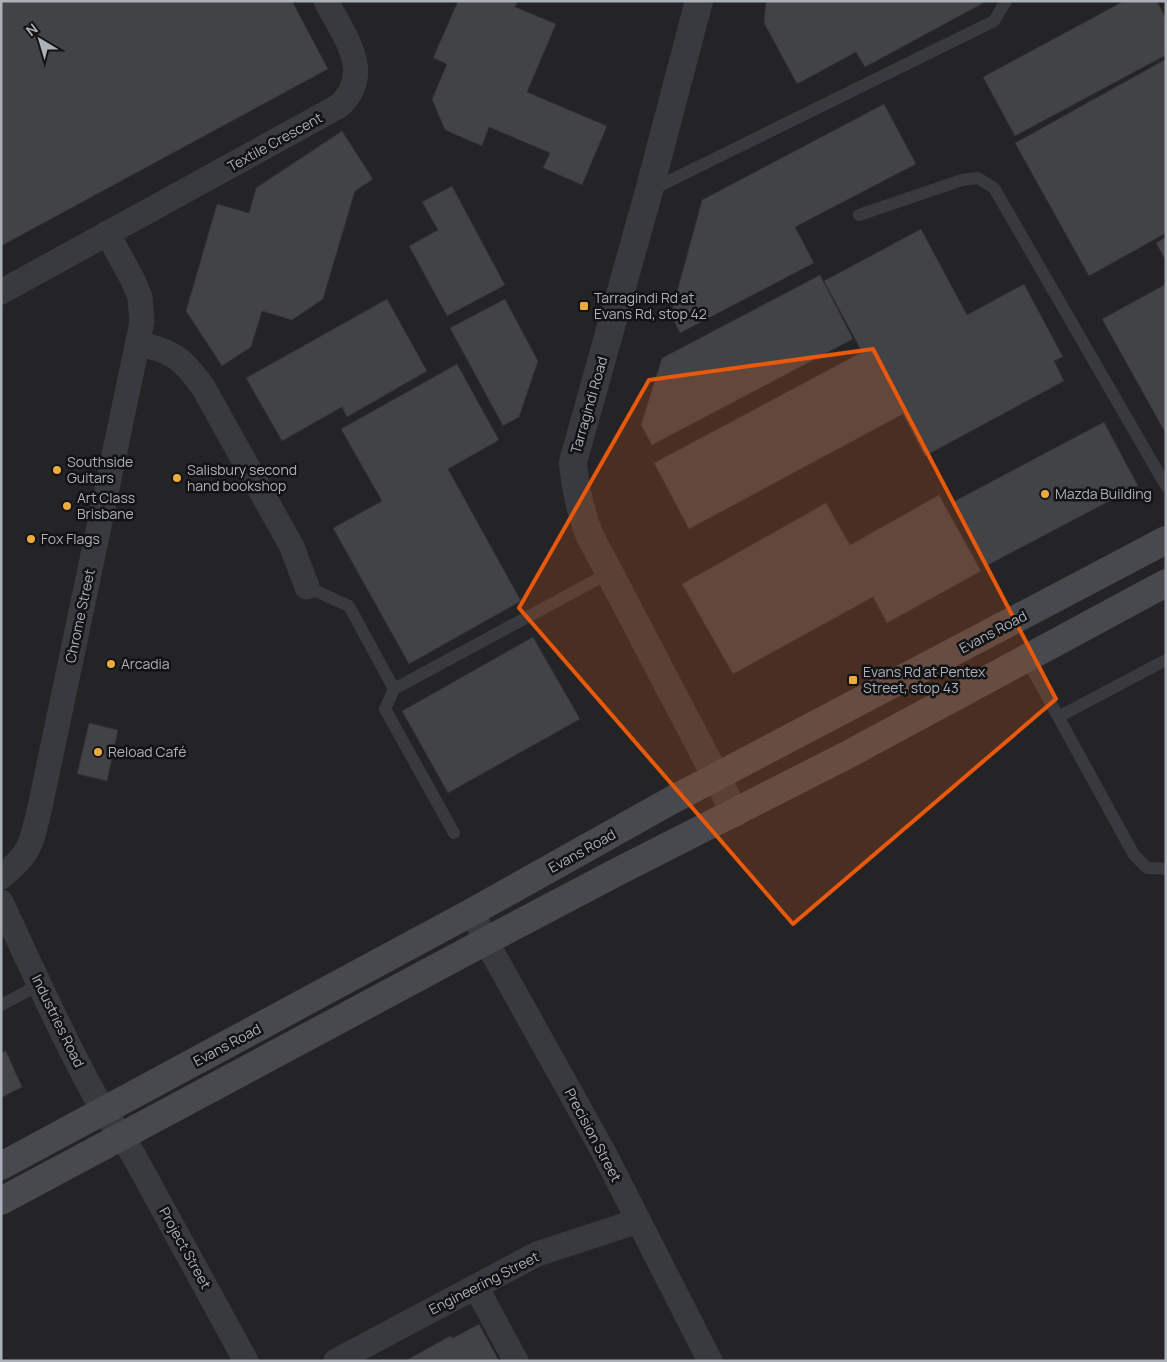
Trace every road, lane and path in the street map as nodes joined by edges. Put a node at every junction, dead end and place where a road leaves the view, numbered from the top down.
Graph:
1 (326, 1) edge
2 (699, 1) edge
3 (1006, 1) edge
4 (649, 192) junction
5 (859, 215) dead end
6 (107, 233) junction
7 (1, 292) edge
8 (138, 344) junction
9 (1166, 486) edge
10 (1166, 540) edge
11 (609, 573) junction
12 (1166, 583) edge
13 (307, 587) joint
14 (1026, 658) junction
15 (1166, 660) edge
16 (394, 689) junction
17 (1058, 717) junction
18 (716, 777) junction
19 (735, 813) junction
20 (454, 833) dead end
21 (1166, 869) edge
22 (1, 877) edge
23 (1, 902) edge
24 (472, 912) junction
25 (486, 941) junction
26 (39, 985) junction
27 (1, 1005) edge
28 (104, 1112) junction
29 (123, 1136) junction
30 (1, 1166) edge
31 (1, 1201) edge
32 (638, 1221) junction
33 (476, 1287) junction
34 (246, 1361) edge
35 (336, 1361) edge
36 (516, 1361) edge
37 (710, 1361) edge

1 - 6 street, Textile Crescent
2 - 4 street, Tarragindi Road
3 - 4 lane
4 - 11 street, Tarragindi Road
5 - 9 lane
6 - 7 street, Textile Crescent
6 - 8 street, Chrome Street
8 - 13 street
8 - 22 street, Chrome Street
10 - 18 main road, Evans Road
11 - 16 lane
11 - 18 street, Tarragindi Road
12 - 14 main road
13 - 16 lane
14 - 17 lane
14 - 19 main road
15 - 17 lane
16 - 20 lane
17 - 21 lane
18 - 19 street, Tarragindi Road
18 - 24 main road, Evans Road
19 - 25 main road
23 - 26 street, Industries Road
24 - 25 street, Precision Street
24 - 28 main road, Evans Road
25 - 29 main road
25 - 32 street, Precision Street
26 - 27 lane
26 - 28 street, Industries Road
28 - 29 street, Industries Road
28 - 30 main road, Evans Road
29 - 31 main road
29 - 34 street, Project Street
32 - 33 street, Engineering Street
32 - 37 street, Precision Street
33 - 35 street, Engineering Street
33 - 36 street

